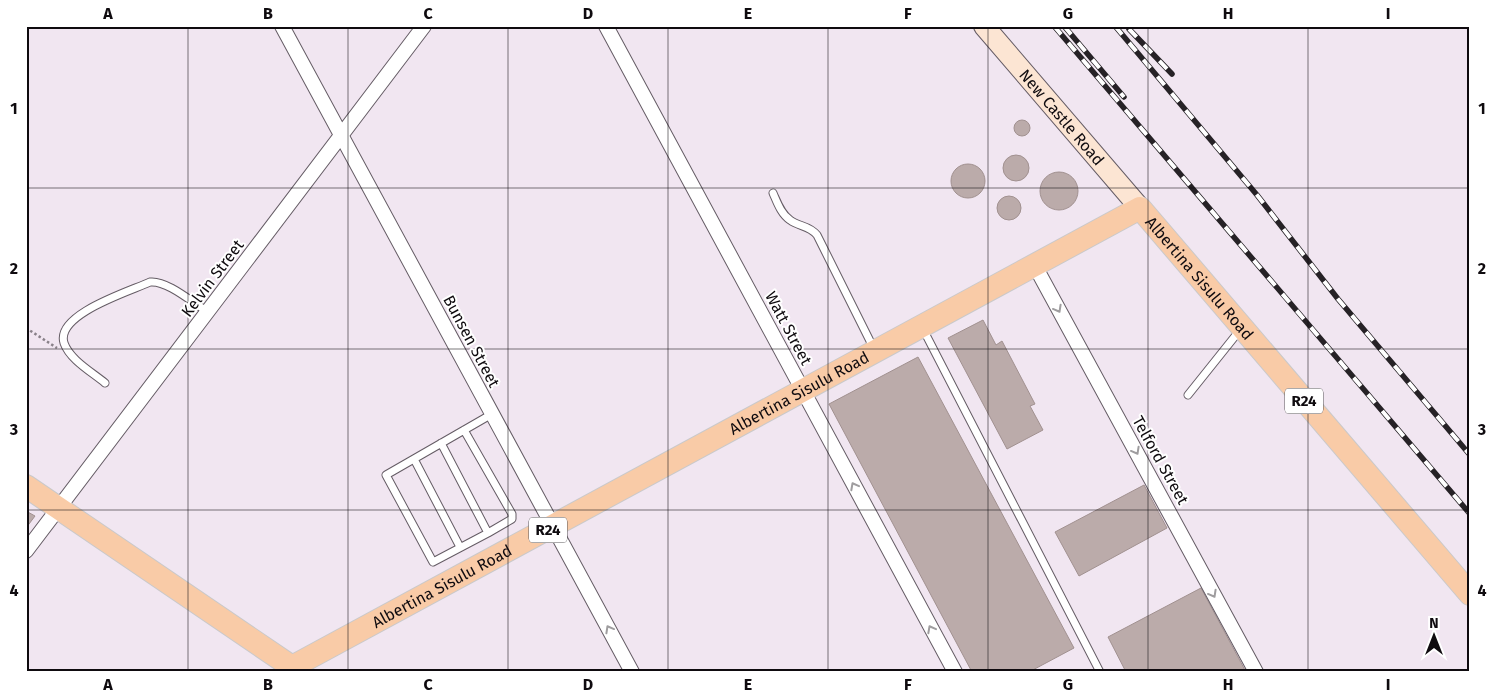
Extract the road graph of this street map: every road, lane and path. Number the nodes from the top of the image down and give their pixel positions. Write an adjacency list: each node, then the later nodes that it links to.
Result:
1 (282, 26): 5 (street, Bunsen Street)
2 (424, 26): 5 (street, Kelvin Street)
3 (606, 26): 16 (street, Watt Street)
4 (984, 26): 7 (street, New Castle Road)
5 (342, 136): 9 (street, Kelvin Street); 18 (street, Bunsen Street)
6 (773, 193): 14 (lane)
7 (1140, 208): 8 (main road, Albertina Sisulu Road / R24); 12 (main road, Albertina Sisulu Road / R24)
8 (1035, 266): 10 (main road, Albertina Sisulu Road / R24); 33 (street, Telford Street, one-way to 33)
9 (208, 312): 13 (lane); 23 (street, Kelvin Street)
10 (922, 327): 14 (main road, Albertina Sisulu Road / R24); 32 (lane)
11 (26, 328): 13 (path)
12 (1242, 328): 17 (lane); 28 (main road, Albertina Sisulu Road / R24)
13 (67, 349): 15 (lane)
14 (875, 352): 16 (main road, Albertina Sisulu Road / R24)
15 (105, 383)
16 (803, 391): 24 (main road, Albertina Sisulu Road / R24); 31 (street, Watt Street, one-way to 16)
17 (1188, 395)
18 (492, 414): 19 (lane); 24 (street, Bunsen Street)
19 (464, 430): 20 (lane); 25 (lane)
20 (441, 443): 21 (lane); 25 (lane)
21 (414, 459): 26 (lane); 26 (lane)
22 (26, 486): 23 (main road, Albertina Sisulu Road / R24)
23 (59, 507): 27 (street, Kelvin Street); 29 (main road, Albertina Sisulu Road / R24)
24 (553, 527): 29 (main road, Albertina Sisulu Road / R24); 30 (street, Bunsen Street, one-way to 24)
25 (488, 533): 26 (lane)
26 (460, 547)
27 (26, 551)
28 (1470, 594)
29 (293, 669)
30 (632, 672)
31 (955, 672)
32 (1100, 672)
33 (1256, 672)

